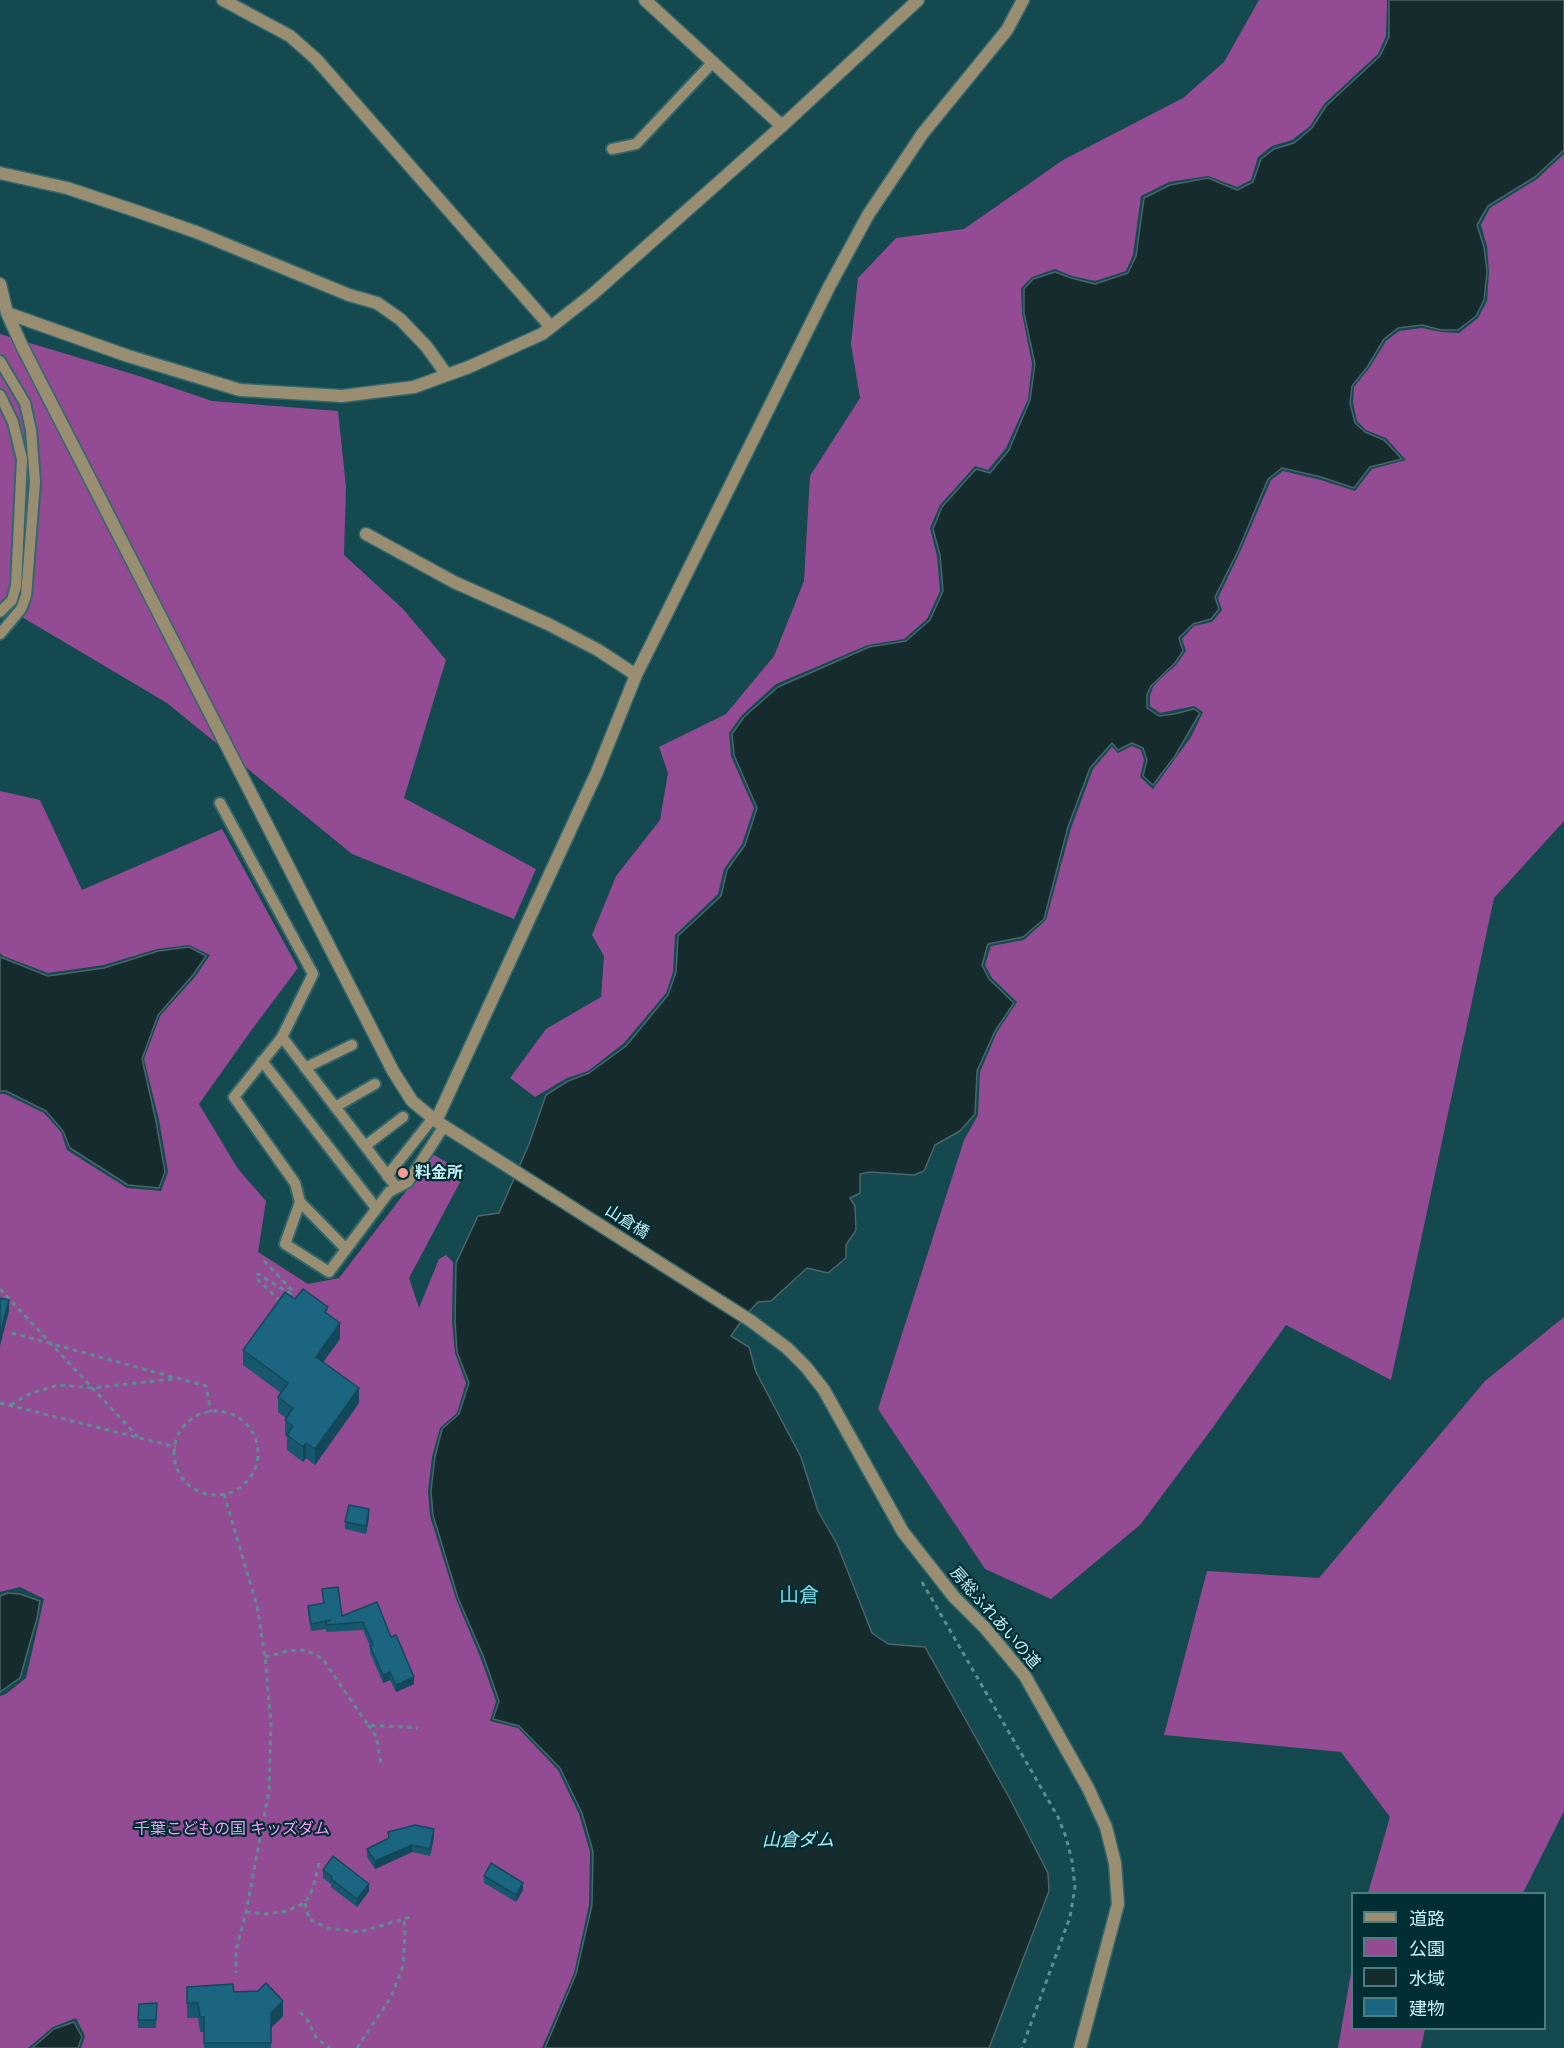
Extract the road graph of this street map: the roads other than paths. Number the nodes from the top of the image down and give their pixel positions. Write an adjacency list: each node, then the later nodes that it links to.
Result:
1 (223, 0): 11 (street)
2 (645, 0): 5 (street)
3 (918, 0): 6 (street)
4 (1023, 0): 18 (street)
5 (713, 62): 6 (street); 7 (lane)
6 (782, 126): 11 (street)
7 (612, 149)
8 (0, 172): 13 (street)
9 (0, 284): 10 (street, 山倉橋)
10 (3, 312): 13 (street); 27 (street, 山倉橋)
11 (551, 327): 13 (street)
12 (0, 361): 17 (lane)
13 (447, 375)
14 (0, 395): 16 (lane)
15 (366, 534): 18 (street)
16 (0, 612)
17 (0, 634)
18 (636, 675): 27 (street)
19 (220, 803): 20 (lane)
20 (282, 1037): 22 (lane); 23 (lane)
21 (352, 1044): 23 (lane)
22 (262, 1061): 31 (lane); 32 (lane)
23 (305, 1068): 25 (lane)
24 (375, 1084): 25 (lane)
25 (335, 1107): 28 (lane)
26 (404, 1118): 28 (lane)
27 (438, 1122): 29 (lane); 30 (lane); 34 (street, 山倉橋)
28 (364, 1146): 29 (lane)
29 (387, 1176): 30 (lane)
30 (393, 1190): 32 (lane)
31 (300, 1202): 33 (lane); 33 (lane)
32 (376, 1208): 33 (lane)
33 (345, 1248)
34 (751, 1321): 35 (street, 房総ふれあいの道)
35 (1080, 2048)

